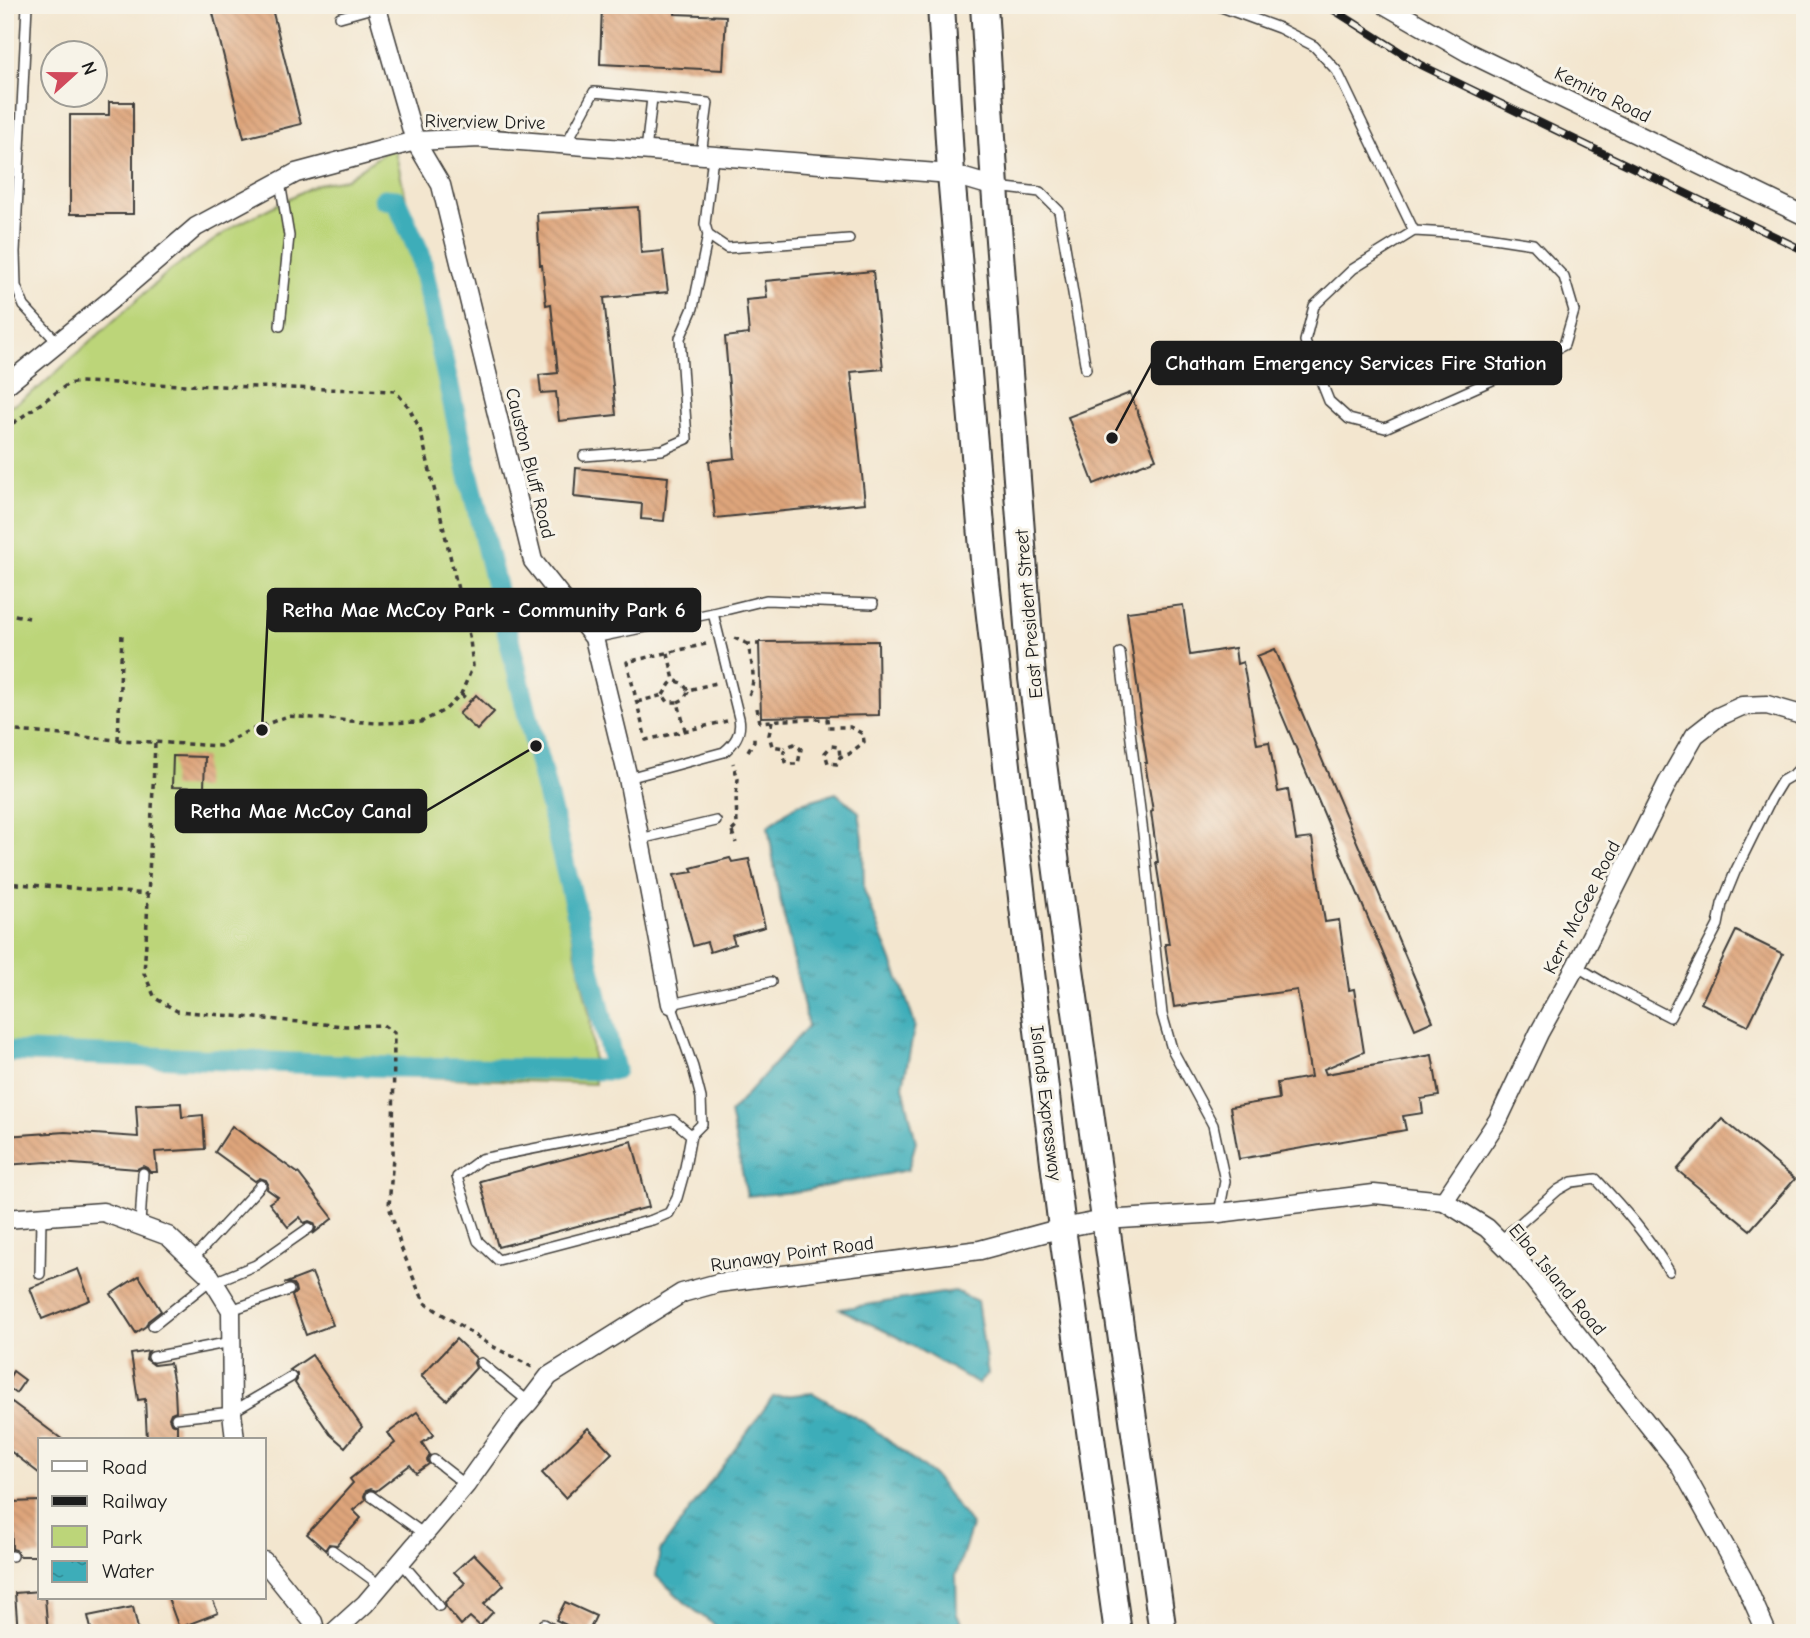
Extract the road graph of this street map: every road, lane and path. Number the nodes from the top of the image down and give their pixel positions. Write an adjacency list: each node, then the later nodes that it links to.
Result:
1 (27, 5): 21 (lane)
2 (941, 5): 13 (main road, East President Street)
3 (984, 5): 15 (main road, East President Street)
4 (1216, 5): 17 (lane)
5 (1385, 5): 16 (street, Kemira Road)
6 (376, 6): 7 (lane); 9 (street, Causton Bluff Road)
7 (340, 17)
8 (652, 98): 10 (lane); 11 (lane); 12 (lane)
9 (415, 141): 10 (street, Riverview Drive); 14 (street, Riverview Drive); 32 (street, Causton Bluff Road)
10 (566, 145): 11 (street, Riverview Drive)
11 (646, 151): 12 (street, Riverview Drive)
12 (707, 156): 13 (street, Riverview Drive); 18 (lane)
13 (951, 174): 15 (street, Riverview Drive); 26 (main road, East President Street)
14 (280, 182): 20 (lane); 21 (street, Riverview Drive)
15 (995, 187): 22 (lane); 76 (main road, East President Street)
16 (1805, 216)
17 (1414, 231): 17 (lane)
18 (708, 235): 19 (lane); 25 (lane)
19 (849, 239)
20 (280, 326)
21 (59, 344): 23 (street, Riverview Drive)
22 (1086, 369)
23 (5, 387)
24 (5, 429): 40 (path)
25 (584, 456)
26 (985, 572): 79 (main road, Islands Expressway)
27 (873, 604): 29 (lane)
28 (5, 613): 30 (path)
29 (713, 613): 32 (lane); 33 (lane)
30 (29, 618)
31 (122, 633): 53 (path)
32 (594, 638): 60 (street, Causton Bluff Road)
33 (720, 641): 35 (path); 48 (lane)
34 (760, 644): 42 (path)
35 (668, 653): 37 (path); 44 (path)
36 (1120, 653): 73 (lane)
37 (674, 680): 39 (path); 41 (path)
38 (716, 683): 39 (path)
39 (688, 690): 45 (path)
40 (461, 694): 43 (path); 54 (path)
41 (663, 695): 44 (path); 45 (path)
42 (747, 700)
43 (470, 702)
44 (637, 702): 51 (path)
45 (678, 702): 51 (path)
46 (748, 708): 49 (path)
47 (1805, 716): 66 (street, Kerr McGee Road)
48 (739, 718): 51 (path); 60 (lane)
49 (772, 721): 55 (path); 57 (path)
50 (5, 730): 53 (path)
51 (685, 731)
52 (754, 732): 56 (path)
53 (118, 740): 54 (path)
54 (155, 743): 65 (path)
55 (785, 748): 55 (path)
56 (745, 755)
57 (841, 757): 57 (path)
58 (733, 760): 62 (path)
59 (1805, 763): 66 (lane)
60 (628, 778): 63 (street, Causton Bluff Road)
61 (716, 821): 63 (lane)
62 (732, 831)
63 (640, 838): 68 (street, Causton Bluff Road)
64 (5, 883): 65 (path)
65 (148, 894): 91 (path)
66 (1576, 966): 72 (street, Kerr McGee Road)
67 (771, 982): 68 (lane)
68 (671, 1004): 69 (lane)
69 (691, 1135): 69 (lane)
70 (143, 1173): 77 (lane)
71 (261, 1185): 81 (lane)
72 (1444, 1201): 73 (street, Elba Island Road); 80 (street, Elba Island Road)
73 (1219, 1213): 76 (street, Elba Island Road)
74 (41, 1217): 75 (street); 77 (street); 83 (lane)
75 (5, 1219)
76 (1104, 1220): 79 (street, Elba Island Road); 111 (main road)
77 (140, 1225): 81 (street)
78 (309, 1228): 84 (lane)
79 (1062, 1228): 91 (street, Runaway Point Road); 110 (main road, Islands Expressway)
80 (1500, 1241): 82 (lane); 112 (street, Elba Island Road)
81 (192, 1259): 84 (street)
82 (1669, 1271)
83 (40, 1274)
84 (213, 1281): 86 (street); 87 (lane)
85 (289, 1290): 86 (lane)
86 (231, 1310): 88 (street)
87 (153, 1326)
88 (231, 1342): 89 (lane); 94 (street)
89 (153, 1357)
90 (481, 1363): 93 (lane)
91 (549, 1376): 93 (street, Runaway Point Road)
92 (290, 1377): 94 (lane)
93 (529, 1402): 98 (street, Runaway Point Road)
94 (232, 1412): 95 (lane); 96 (street)
95 (176, 1418)
96 (235, 1438)
97 (434, 1460): 98 (lane)
98 (466, 1485): 100 (street, Runaway Point Road)
99 (371, 1496): 100 (lane)
100 (424, 1534): 102 (street, Runaway Point Road)
101 (332, 1549): 104 (lane)
102 (401, 1562): 104 (street, Runaway Point Road); 105 (lane)
103 (266, 1563): 107 (street)
104 (381, 1586): 106 (street, Runaway Point Road)
105 (439, 1606)
106 (338, 1631)
107 (316, 1633)
108 (540, 1633): 109 (lane)
109 (559, 1633)
110 (1118, 1633)
111 (1163, 1633)
112 (1767, 1633)

